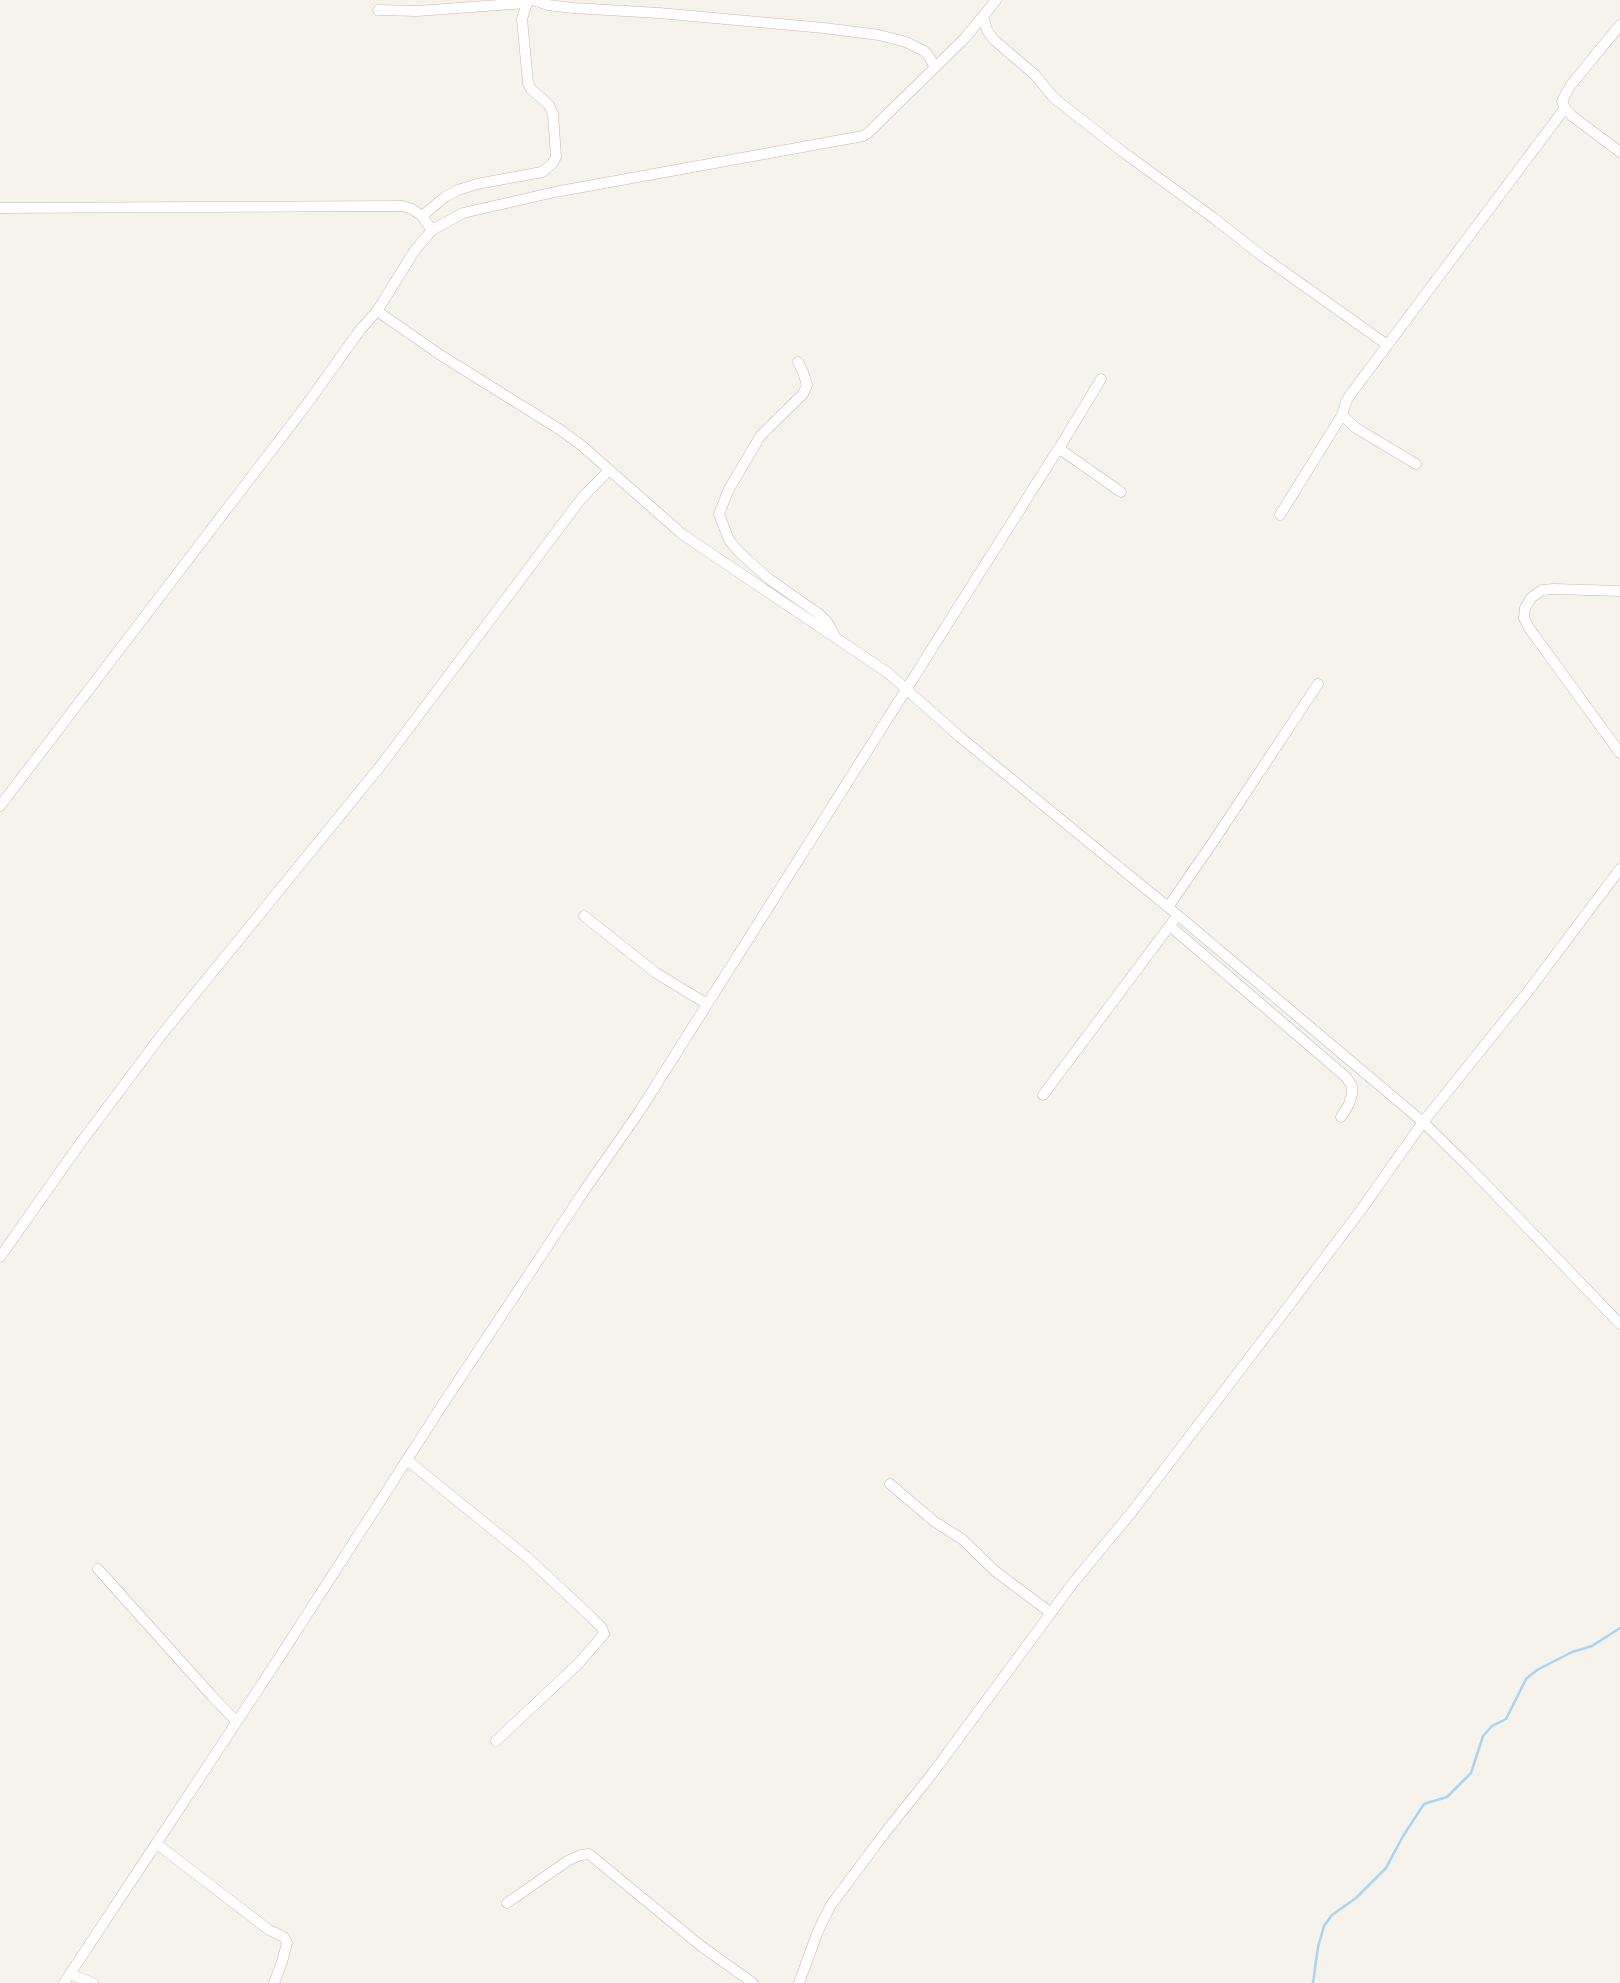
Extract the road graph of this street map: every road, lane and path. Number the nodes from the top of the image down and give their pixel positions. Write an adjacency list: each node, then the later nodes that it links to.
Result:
1 (996, 0): 4 (street)
2 (529, 1): 3 (street); 6 (street); 10 (street)
3 (378, 10)
4 (983, 16): 6 (street); 13 (street)
5 (1620, 25): 7 (street)
6 (935, 67): 11 (street)
7 (1564, 108): 8 (street); 13 (street)
8 (1620, 152)
9 (0, 208): 10 (street)
10 (422, 216): 11 (street)
11 (432, 230): 12 (street)
12 (377, 311): 19 (street); 27 (street)
13 (1386, 344): 16 (street)
14 (798, 362): 23 (street)
15 (1102, 379): 17 (street)
16 (1342, 415): 18 (street); 21 (street)
17 (1058, 450): 20 (street); 25 (street)
18 (1416, 464)
19 (610, 470): 23 (street); 37 (street)
20 (1121, 492)
21 (1280, 515)
22 (1620, 592): 26 (street)
23 (838, 641): 25 (street)
24 (1318, 684): 29 (street)
25 (906, 689): 29 (street); 33 (street)
26 (1620, 753)
27 (0, 806)
28 (1620, 869): 36 (street)
29 (1168, 907): 31 (street)
30 (584, 916): 33 (street)
31 (1178, 916): 32 (street); 36 (street)
32 (1170, 926): 34 (street); 35 (street)
33 (707, 1004): 39 (street)
34 (1043, 1095)
35 (1341, 1117)
36 (1423, 1122): 38 (street); 42 (street)
37 (0, 1257)
38 (1620, 1324)
39 (407, 1460): 43 (street); 44 (street)
40 (890, 1484): 42 (street)
41 (98, 1569): 43 (street)
42 (1051, 1613): 52 (street)
43 (236, 1721): 45 (street)
44 (496, 1741)
45 (157, 1844): 47 (street); 50 (street)
46 (507, 1903): 51 (street)
47 (70, 1974): 48 (street); 49 (street)
48 (64, 1983)
49 (92, 1983)
50 (274, 1983)
51 (753, 1983)
52 (799, 1983)

